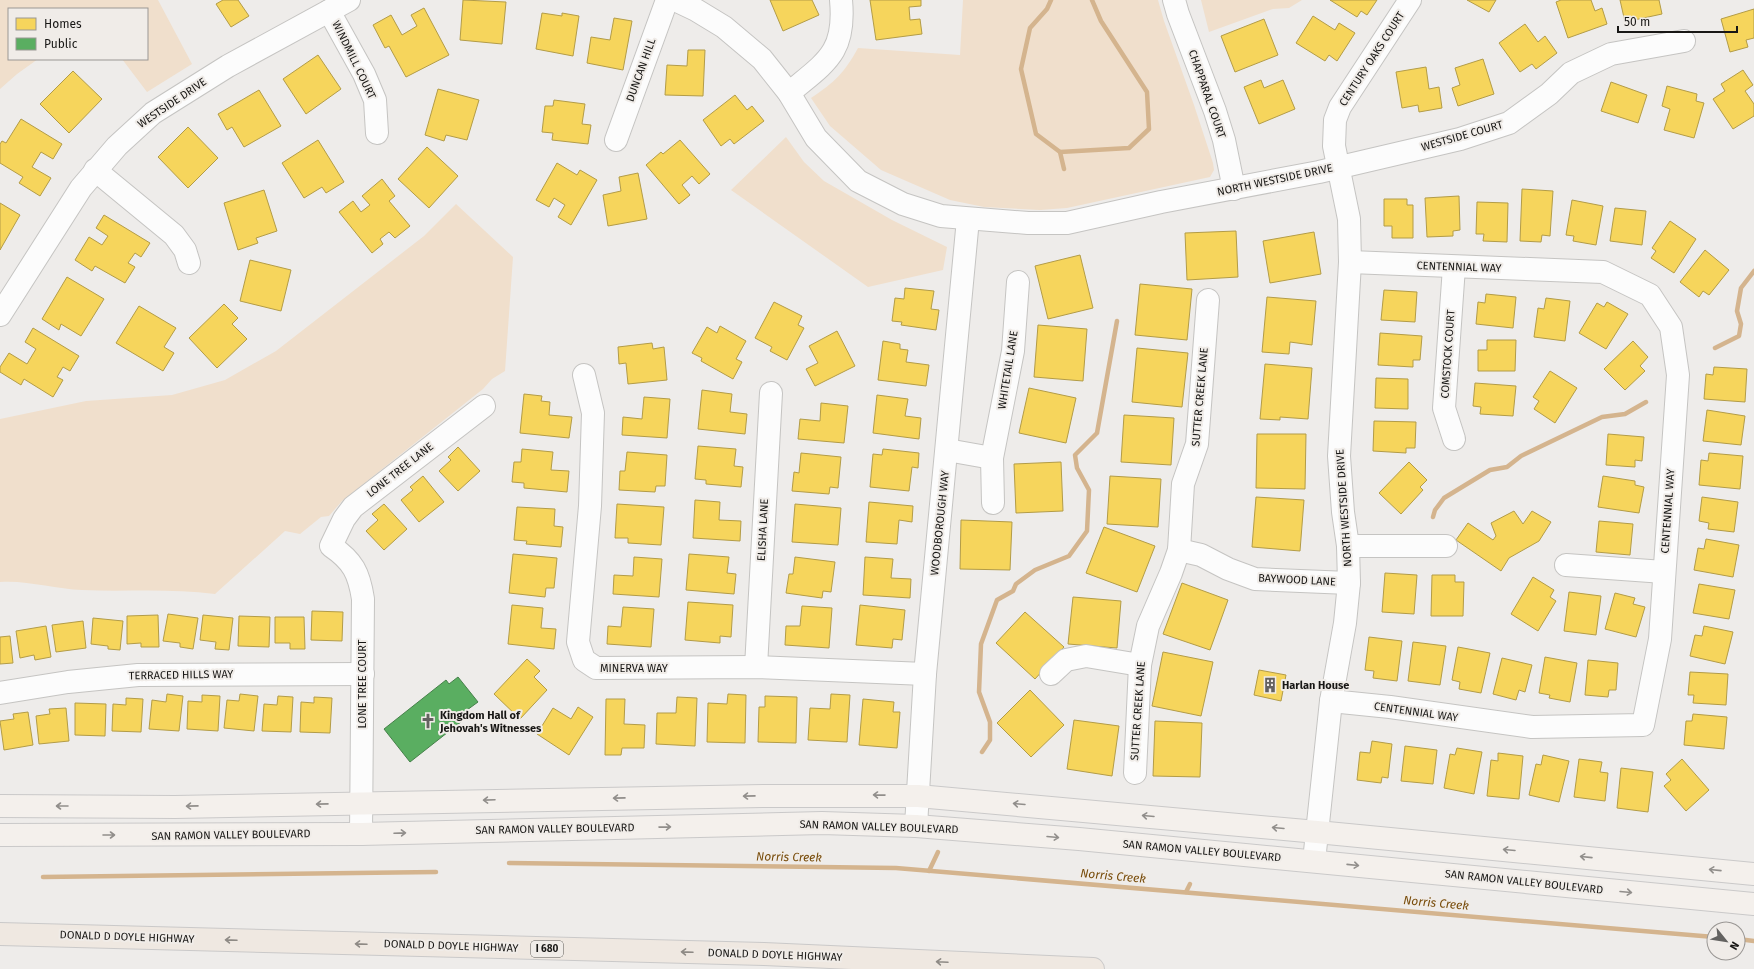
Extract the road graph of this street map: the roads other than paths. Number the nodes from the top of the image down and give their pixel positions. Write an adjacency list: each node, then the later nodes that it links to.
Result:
1 (349, 0): 7 (street, WESTSIDE DRIVE)
2 (667, 0): 11 (street, DUNCAN HILL)
3 (675, 0): 9 (street, NORTH WESTSIDE DRIVE)
4 (841, 0): 9 (street)
5 (1174, 0): 14 (street, CHAPPARAL COURT)
6 (1410, 0): 12 (street, CENTURY OAKS COURT)
7 (329, 11): 10 (street, WINDMILL COURT); 13 (street, WESTSIDE DRIVE)
8 (1684, 41): 12 (street, WESTSIDE COURT)
9 (789, 93): 15 (street, NORTH WESTSIDE DRIVE)
10 (377, 134)
11 (616, 140)
12 (1338, 167): 14 (street, NORTH WESTSIDE DRIVE); 16 (street, NORTH WESTSIDE DRIVE)
13 (95, 170): 17 (street); 21 (street, WESTSIDE DRIVE)
14 (1234, 189): 15 (street, NORTH WESTSIDE DRIVE)
15 (968, 219): 26 (street, WOODBOROUGH WAY)
16 (1350, 262): 18 (street, CENTENNIAL WAY); 30 (street, NORTH WESTSIDE DRIVE)
17 (190, 263)
18 (1454, 267): 25 (street, COMSTOCK COURT); 34 (street, CENTENNIAL WAY)
19 (1018, 282): 27 (street, WHITETAIL LANE)
20 (1208, 300): 32 (street, SUTTER CREEK LANE)
21 (0, 315)
22 (584, 375): 37 (street, MINERVA WAY)
23 (771, 393): 37 (street, ELISHA LANE)
24 (484, 406): 29 (street, LONE TREE LANE)
25 (1454, 439)
26 (947, 450): 27 (street); 39 (street, WOODBOROUGH WAY)
27 (992, 458): 28 (street, WHITETAIL LANE)
28 (993, 503)
29 (330, 546): 38 (street, LONE TREE COURT)
30 (1348, 546): 31 (street); 35 (street, NORTH WESTSIDE DRIVE)
31 (1446, 546)
32 (1179, 550): 35 (street, BAYWOOD LANE); 36 (street, SUTTER CREEK LANE)
33 (1566, 565): 34 (street)
34 (1664, 572): 42 (street, CENTENNIAL WAY)
35 (1349, 583): 42 (street, NORTH WESTSIDE DRIVE)
36 (1140, 665): 40 (street); 43 (street, SUTTER CREEK LANE)
37 (756, 667): 39 (street, MINERVA WAY)
38 (363, 674): 41 (street, TERRACED HILLS WAY); 45 (street, LONE TREE COURT)
39 (925, 674): 44 (street, WOODBOROUGH WAY)
40 (1051, 674)
41 (0, 693)
42 (1331, 701): 48 (street, NORTH WESTSIDE DRIVE)
43 (1135, 773)
44 (918, 796): 45 (main road, one-way to 45); 47 (street, WOODBOROUGH WAY); 48 (main road, one-way to 44)
45 (361, 804): 46 (main road, one-way to 46); 49 (street, LONE TREE COURT)
46 (0, 806)
47 (916, 826): 49 (main road, SAN RAMON VALLEY BOULEVARD, one-way to 47); 51 (main road, SAN RAMON VALLEY BOULEVARD, one-way to 51)
48 (1317, 832): 51 (street, NORTH WESTSIDE DRIVE); 52 (main road, one-way to 48)
49 (361, 834): 50 (main road, SAN RAMON VALLEY BOULEVARD, one-way to 49)
50 (0, 835)
51 (1314, 861): 53 (main road, SAN RAMON VALLEY BOULEVARD, one-way to 53)
52 (1754, 874)
53 (1754, 904)
54 (0, 934): 55 (highway, DONALD D DOYLE HIGHWAY / I 680, one-way to 54)
55 (1093, 969)

